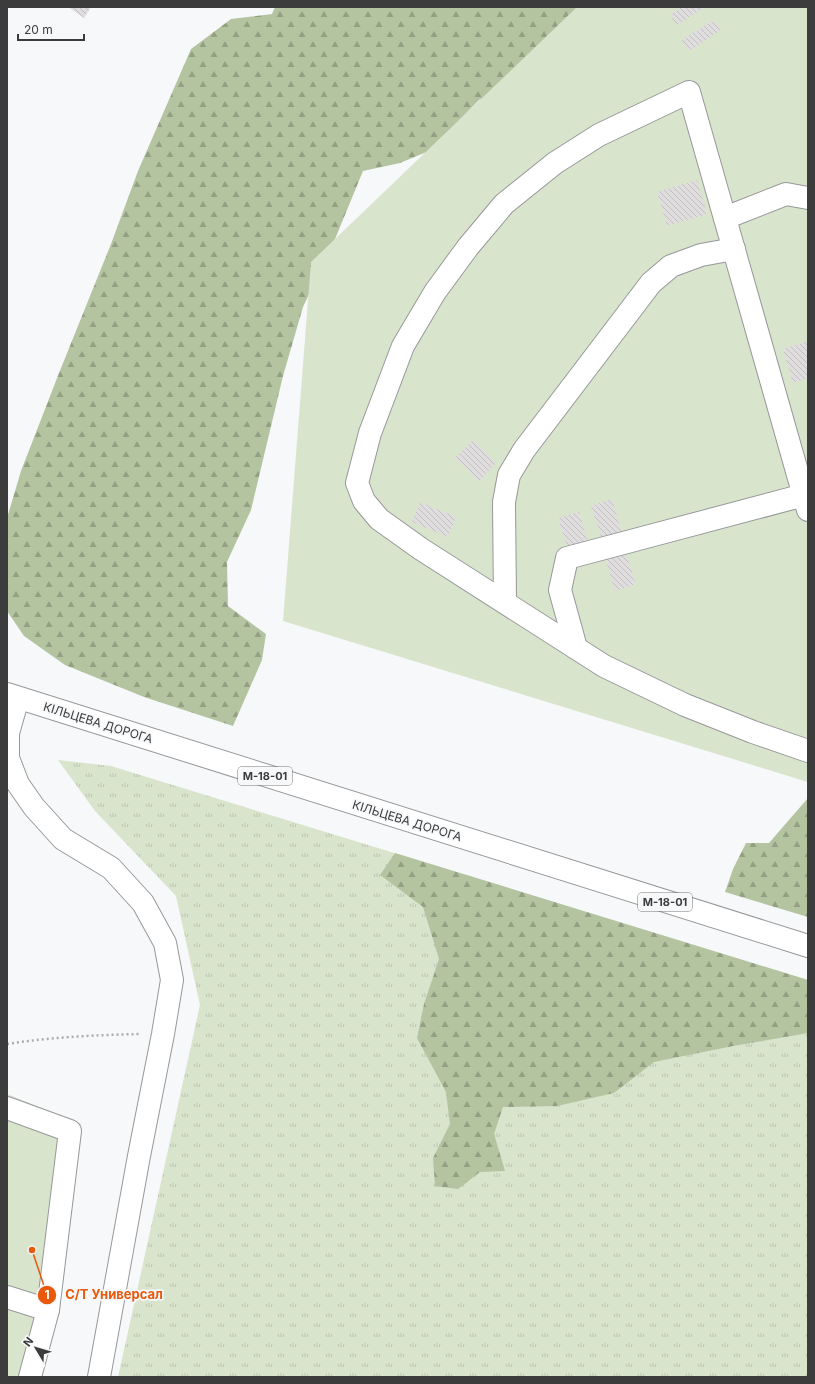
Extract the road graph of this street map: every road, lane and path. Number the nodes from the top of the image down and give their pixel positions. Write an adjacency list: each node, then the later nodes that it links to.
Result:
1 (808, 198): 2 (main road)
2 (725, 218): 3 (main road); 5 (main road)
3 (734, 249): 4 (main road); 5 (main road)
4 (807, 500): 6 (main road)
5 (505, 602): 6 (main road)
6 (576, 648): 8 (main road)
7 (12, 696): 9 (main road); 10 (main road, КІЛЬЦЕВА ДОРОГА / М-18-01)
8 (808, 751)
9 (8, 758): 11 (main road)
10 (808, 946)
11 (163, 1034): 12 (path); 17 (main road)
12 (7, 1044)
13 (7, 1108): 15 (main road)
14 (7, 1297): 15 (main road)
15 (48, 1310): 16 (main road)
16 (30, 1377)
17 (99, 1377)

